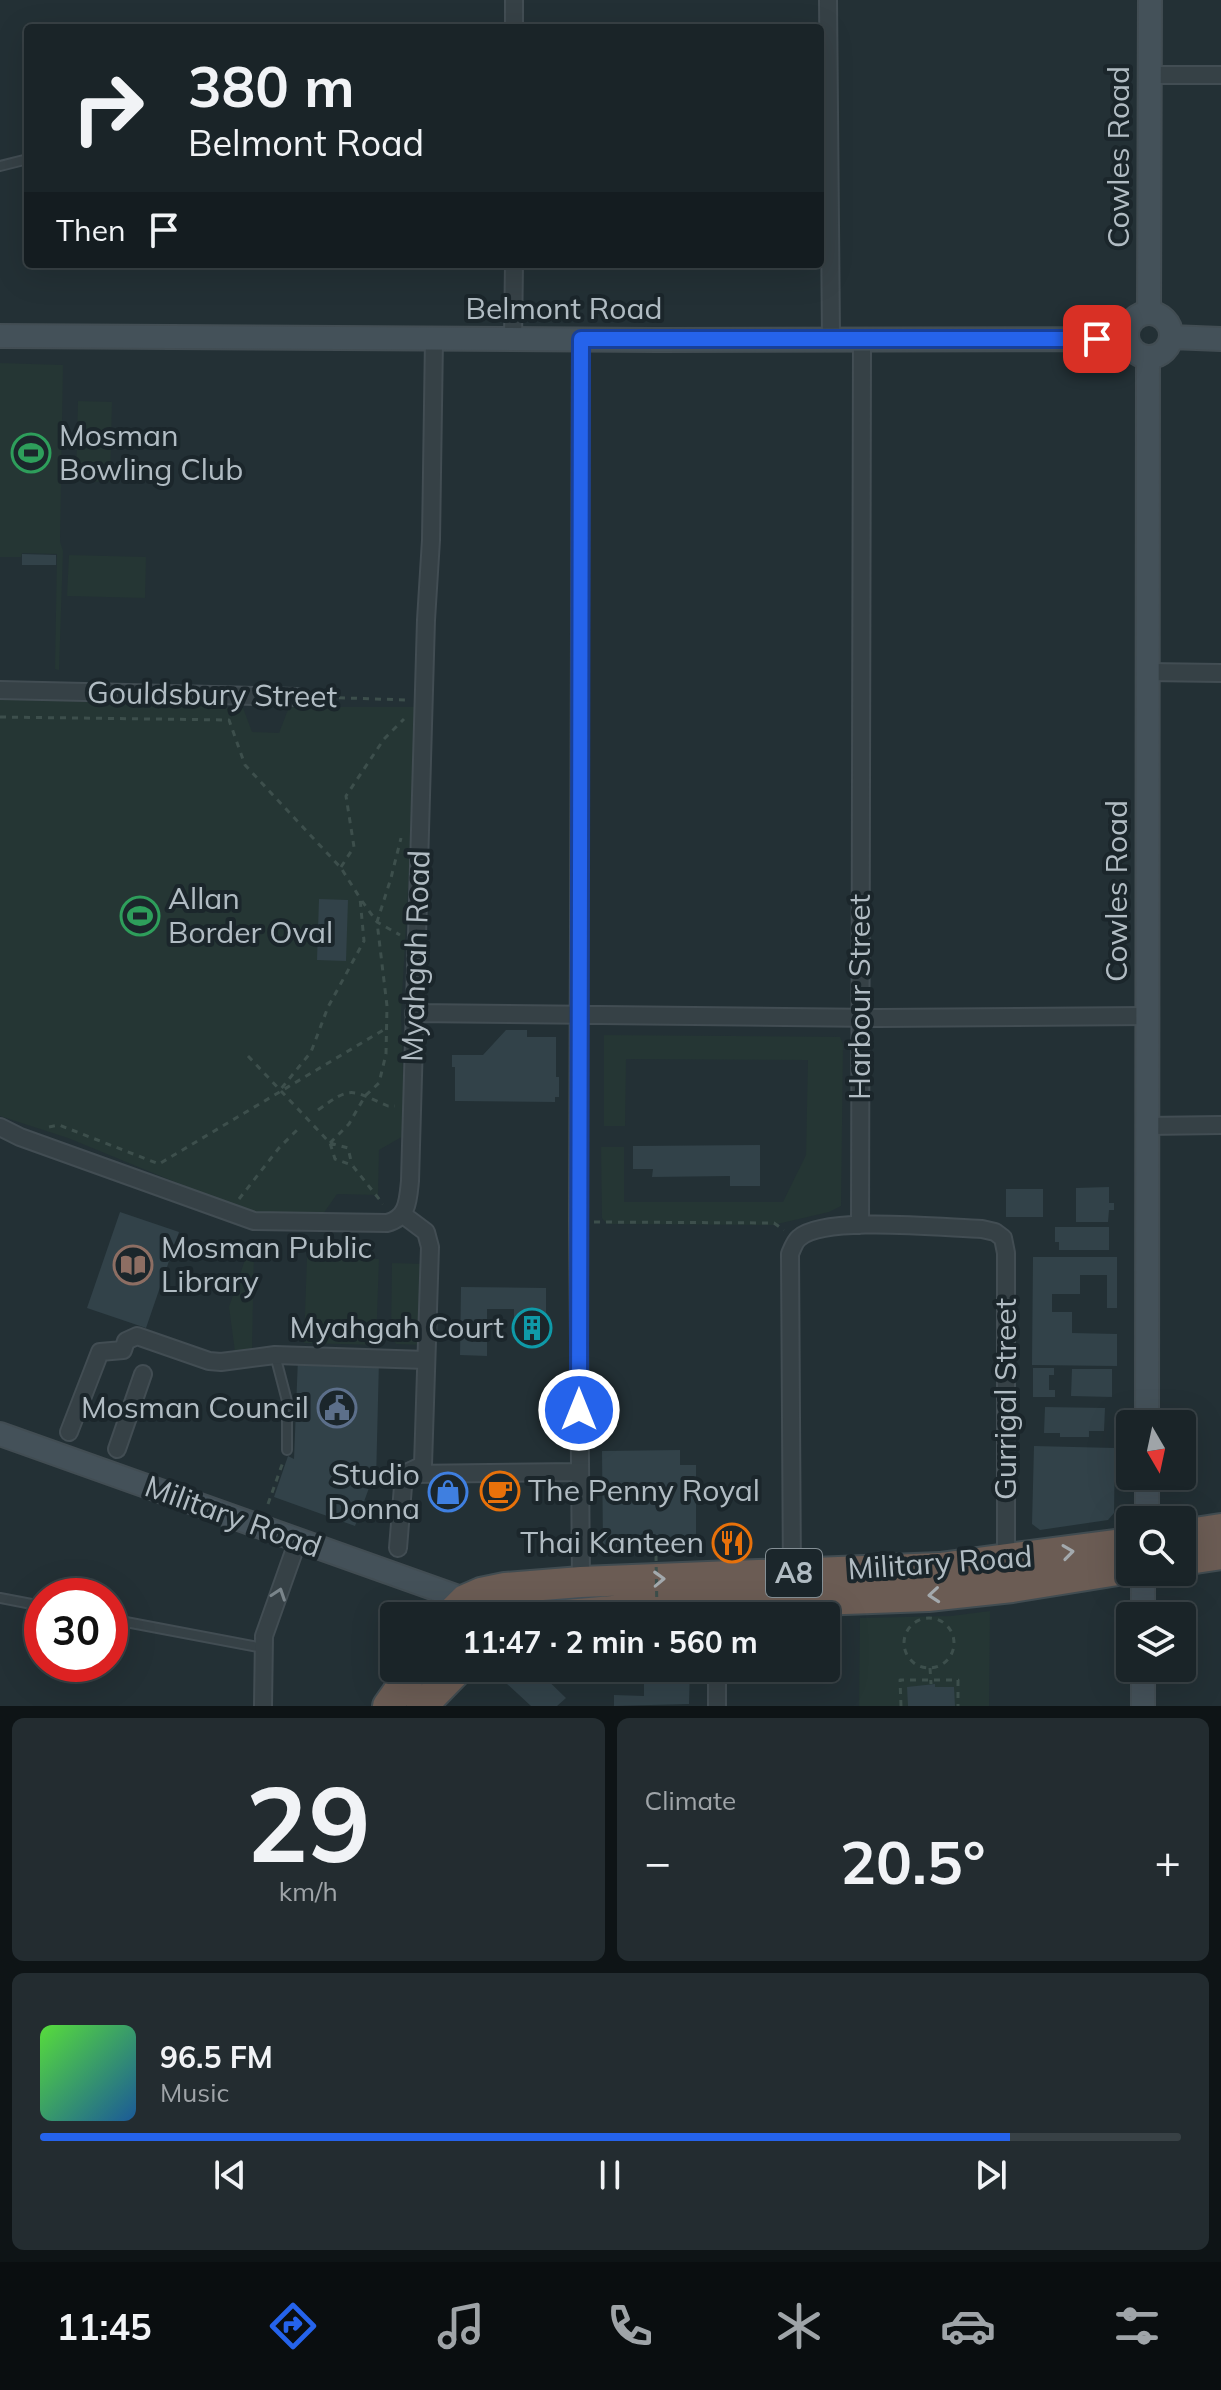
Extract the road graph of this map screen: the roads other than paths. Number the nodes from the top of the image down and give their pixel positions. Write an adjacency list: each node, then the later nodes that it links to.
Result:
1 (514, 0): 4 (street)
2 (828, 0): 16 (street)
3 (1150, 0): 5 (street, Cowles Road)
4 (514, 24)
5 (1149, 75): 6 (street); 10 (street, Cowles Road)
6 (1221, 75)
7 (24, 160): 8 (lane)
8 (0, 166)
9 (514, 268): 14 (street)
10 (1149, 313): 12 (street); 17 (street)
11 (0, 336): 13 (street, Belmont Road)
12 (1171, 337): 18 (street); 20 (street)
13 (434, 339): 14 (street, Belmont Road); 25 (street, Myahgah Road)
14 (513, 339): 15 (street, Belmont Road)
15 (581, 339): 16 (street, Belmont Road); 26 (street)
16 (831, 339): 19 (street, Belmont Road)
17 (1127, 339): 19 (street, Belmont Road); 20 (street)
18 (1221, 339)
19 (862, 340): 28 (street, Harbour Street)
20 (1148, 358): 21 (street, Cowles Road)
21 (1147, 672): 22 (street); 27 (street, Cowles Road)
22 (1221, 673)
23 (0, 690): 24 (street, Gouldsbury Street)
24 (297, 697)
25 (414, 1013): 26 (street); 32 (street, Myahgah Road)
26 (580, 1015): 28 (street); 42 (street)
27 (1147, 1016): 28 (street); 30 (street, Cowles Road)
28 (860, 1018): 33 (street, Harbour Street)
29 (1221, 1125): 30 (street)
30 (1146, 1126): 37 (street, Cowles Road)
31 (0, 1127): 32 (street)
32 (402, 1214): 35 (street)
33 (860, 1225): 51 (street, Gurrigal Street); 54 (street)
34 (280, 1353): 35 (street); 38 (street); 41 (lane)
35 (426, 1360): 43 (street)
36 (143, 1374): 40 (street)
37 (1147, 1410)
38 (69, 1432)
39 (0, 1434): 46 (street, Military Road)
40 (117, 1449)
41 (287, 1450)
42 (579, 1472): 43 (street); 53 (street)
43 (404, 1474): 48 (street)
44 (1221, 1529): 45 (highway)
45 (1196, 1533)
46 (298, 1540): 56 (street, Military Road); 63 (street, one-way to 46)
47 (1116, 1545): 51 (highway, Military Road / A8, one-way to 47)
48 (398, 1548)
49 (1221, 1554): 50 (highway)
50 (1196, 1558)
51 (1006, 1561): 54 (highway, Military Road / A8)
52 (1116, 1570): 54 (highway, Military Road / A8, one-way to 54)
53 (581, 1582): 54 (highway, Military Road / A8, one-way to 54); 57 (highway, Military Road / A8)
54 (792, 1587): 60 (highway, Military Road / A8)
55 (0, 1598): 61 (lane)
56 (440, 1602)
57 (471, 1602)
58 (537, 1602): 59 (street, Military Road)
59 (587, 1602)
60 (761, 1602)
61 (24, 1603)
62 (128, 1622): 63 (lane)
63 (263, 1648): 70 (street)
64 (405, 1682): 71 (highway)
65 (438, 1682): 69 (street)
66 (445, 1682): 69 (highway)
67 (717, 1682): 72 (street)
68 (1143, 1682): 73 (street)
69 (426, 1702)
70 (263, 1706)
71 (388, 1706)
72 (717, 1706)
73 (1143, 1706)

